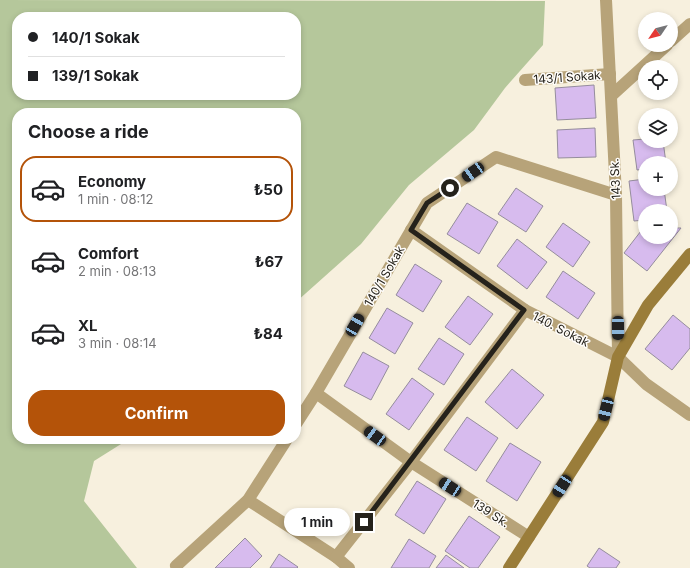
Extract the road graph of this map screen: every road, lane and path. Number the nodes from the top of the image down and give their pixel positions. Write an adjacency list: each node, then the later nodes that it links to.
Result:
1 (606, 0): 5 (street, 143 Sk.)
2 (690, 24): 3 (street)
3 (678, 35)
4 (659, 52): 7 (street)
5 (610, 74): 6 (street, 143/1 Sokak); 7 (street, 143 Sk.)
6 (525, 80)
7 (611, 96): 8 (street, 143 Sk.)
8 (616, 194): 9 (street, 140/1 Sokak); 12 (street, 143 Sk.)
9 (411, 230): 11 (street, 140. Sokak); 13 (street, 140/1 Sokak)
10 (690, 254): 12 (street)
11 (524, 310): 12 (street, 140. Sokak); 17 (street)
12 (618, 358): 14 (street, 140. Sokak); 19 (street)
13 (316, 393): 15 (street, 140/1 Sokak); 17 (street, 139 Sk.)
14 (690, 415)
15 (301, 416)
16 (284, 444): 18 (street)
17 (411, 462): 19 (street, 139 Sk.); 20 (street)
18 (248, 500): 20 (street); 21 (street)
19 (529, 537): 23 (street)
20 (336, 558): 22 (street)
21 (177, 567)
22 (349, 568)
23 (509, 568)

